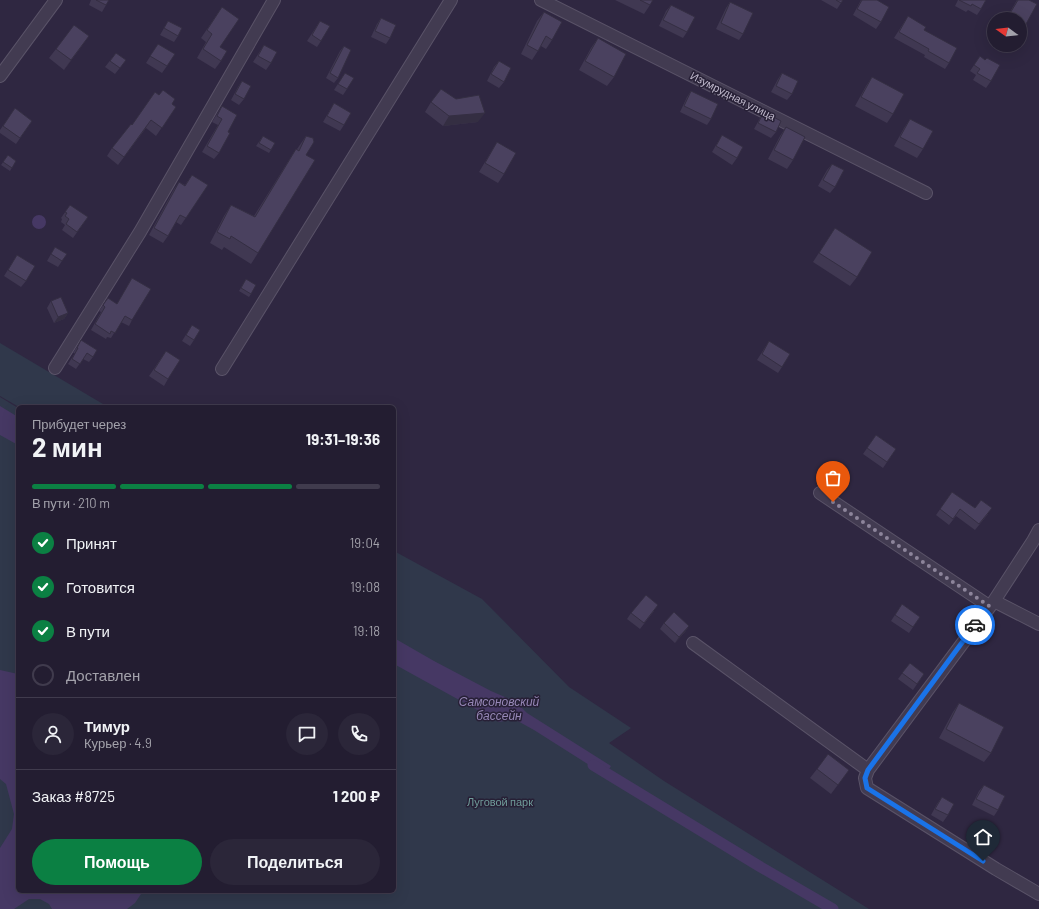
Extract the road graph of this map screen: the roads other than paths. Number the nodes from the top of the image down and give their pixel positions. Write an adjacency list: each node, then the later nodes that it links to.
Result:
1 (56, 0): 5 (street)
2 (274, 0): 7 (street)
3 (451, 0): 8 (street)
4 (541, 0): 6 (street, Изумрудная улица)
5 (0, 76)
6 (926, 193)
7 (55, 368)
8 (222, 369)
9 (820, 493): 11 (street)
10 (1039, 530): 11 (street)
11 (991, 603): 12 (street); 14 (street)
12 (1039, 624)
13 (693, 643): 14 (street)
14 (868, 770): 15 (street)
15 (1039, 894)

